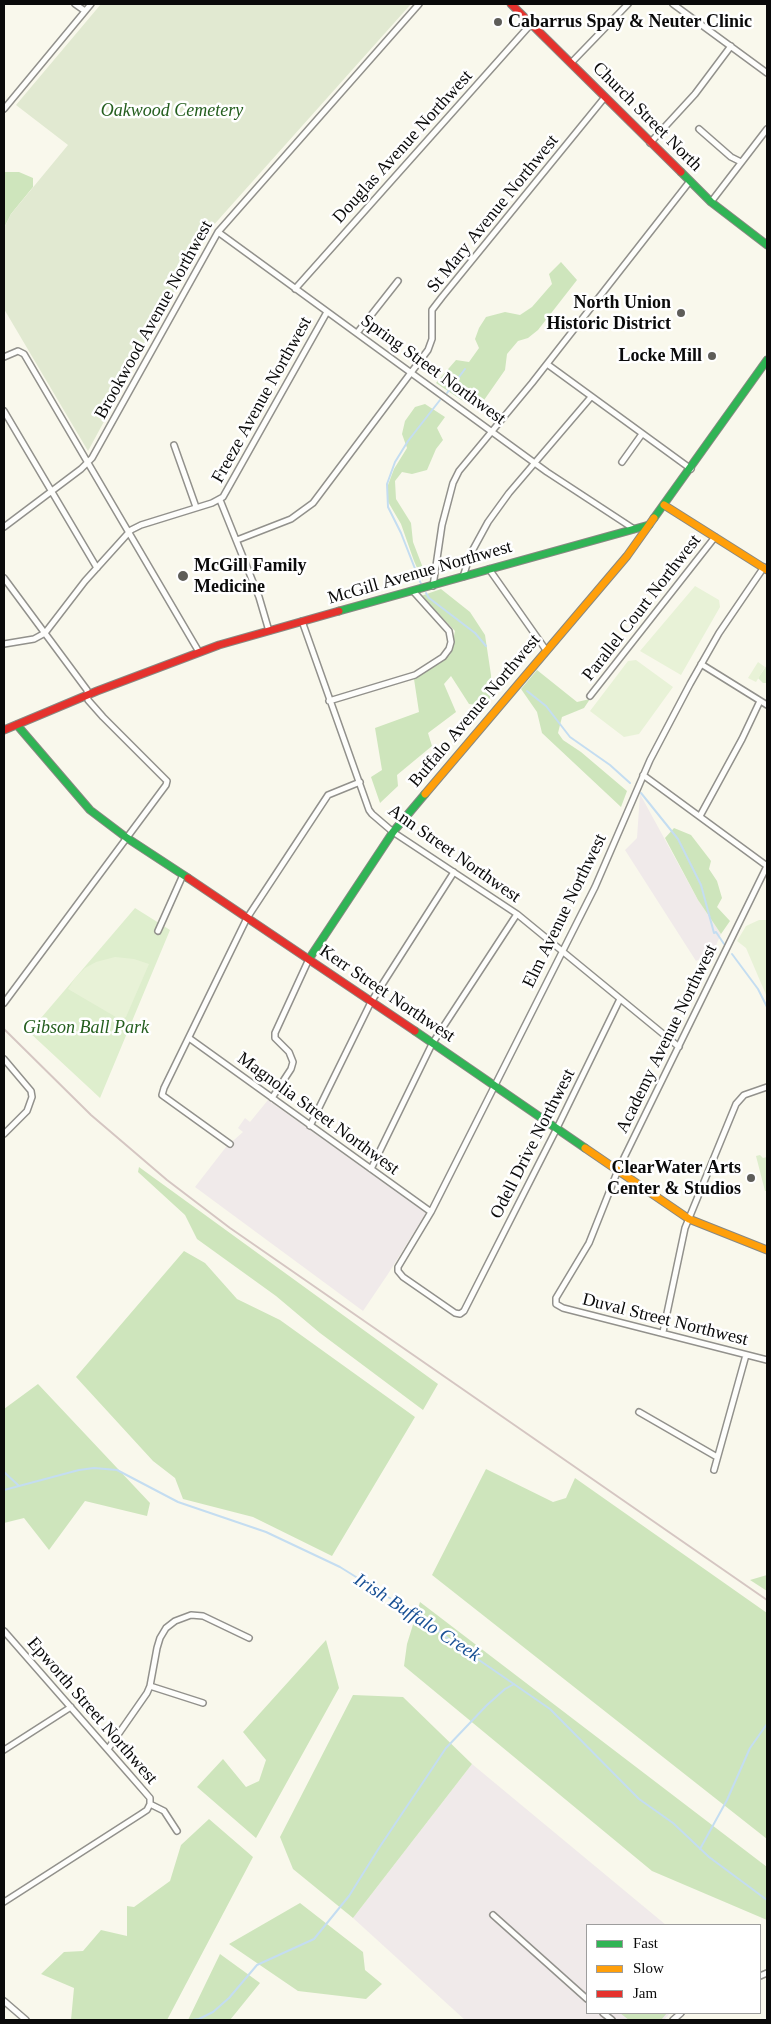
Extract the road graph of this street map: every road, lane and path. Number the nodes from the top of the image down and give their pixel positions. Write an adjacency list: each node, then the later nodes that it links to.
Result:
1 (75, 4): 7 (street)
2 (91, 4): 7 (street)
3 (418, 4): 21 (street, Brookwood Avenue Northwest)
4 (511, 4): 8 (street, Church Street North)
5 (628, 4): 10 (street)
6 (674, 4): 9 (street)
7 (85, 11): 13 (street)
8 (531, 24): 10 (street, Church Street North); 24 (street, Douglas Avenue Northwest)
9 (731, 46): 11 (street); 17 (street)
10 (571, 63): 12 (street, Church Street North)
11 (767, 74)
12 (605, 97): 17 (street, Church Street North); 30 (street, St Mary Avenue Northwest)
13 (6, 102): 14 (street)
14 (4, 108)
15 (698, 129): 18 (street)
16 (767, 129): 18 (street)
17 (650, 142): 19 (street, Church Street North)
18 (741, 162): 20 (street)
19 (690, 181): 20 (street, Church Street North); 29 (street)
20 (711, 202): 22 (street, Church Street North)
21 (218, 232): 24 (street, Spring Street Northwest); 38 (street, Brookwood Avenue Northwest)
22 (767, 245)
23 (398, 281): 26 (street)
24 (295, 288): 25 (street, Spring Street Northwest)
25 (327, 312): 26 (street, Spring Street Northwest); 41 (street, Freeze Avenue Northwest)
26 (357, 333): 30 (street, Spring Street Northwest)
27 (4, 357): 38 (street)
28 (767, 361): 39 (street, Buffalo Avenue Northwest)
29 (547, 364): 31 (street); 33 (street)
30 (411, 373): 33 (street, Spring Street Northwest); 49 (street, St Mary Avenue Northwest)
31 (591, 397): 34 (street); 36 (street)
32 (4, 411): 40 (street)
33 (491, 431): 36 (street, Spring Street Northwest); 55 (street)
34 (642, 434): 37 (street); 39 (street)
35 (174, 445): 43 (street)
36 (535, 462): 46 (street, Spring Street Northwest); 53 (street)
37 (622, 462)
38 (88, 463): 40 (street, Brookwood Avenue Northwest); 47 (street)
39 (691, 468): 42 (street, Buffalo Avenue Northwest)
40 (52, 491): 45 (street, Brookwood Avenue Northwest); 50 (street)
41 (220, 500): 43 (street, Freeze Avenue Northwest); 49 (street)
42 (664, 505): 44 (street, Buffalo Avenue Northwest); 48 (street)
43 (196, 507): 47 (street, Freeze Avenue Northwest)
44 (650, 525): 46 (street, McGill Avenue Northwest); 61 (street, Buffalo Avenue Northwest)
45 (4, 527)
46 (634, 529): 52 (street, McGill Avenue Northwest)
47 (128, 533): 50 (street, Freeze Avenue Northwest); 62 (street)
48 (715, 538): 51 (street); 65 (street, Parallel Court Northwest)
49 (236, 540): 58 (street)
50 (97, 568): 59 (street, Freeze Avenue Northwest)
51 (765, 568): 63 (street, Elm Avenue Northwest)
52 (489, 569): 53 (street, McGill Avenue Northwest); 61 (street)
53 (463, 577): 55 (street, McGill Avenue Northwest)
54 (4, 578): 59 (street)
55 (433, 586): 56 (street, McGill Avenue Northwest)
56 (413, 591): 57 (street, McGill Avenue Northwest); 66 (street)
57 (302, 622): 58 (street, McGill Avenue Northwest); 66 (street, Ann Street Northwest)
58 (269, 631): 62 (street, McGill Avenue Northwest)
59 (45, 633): 60 (street); 64 (street)
60 (4, 644)
61 (546, 650): 74 (street, Buffalo Avenue Northwest)
62 (199, 652): 64 (street, McGill Avenue Northwest)
63 (701, 664): 67 (street); 71 (street, Elm Avenue Northwest)
64 (88, 696): 69 (street, McGill Avenue Northwest); 75 (street)
65 (590, 696)
66 (329, 700): 72 (street, Ann Street Northwest)
67 (760, 701): 68 (street); 73 (street)
68 (767, 705)
69 (17, 725): 70 (street, McGill Avenue Northwest); 75 (street, Kerr Street Northwest)
70 (4, 730)
71 (643, 774): 73 (street); 82 (street, Elm Avenue Northwest)
72 (360, 782): 74 (street, Ann Street Northwest); 80 (street)
73 (700, 816): 76 (street)
74 (394, 832): 77 (street, Ann Street Northwest); 83 (street, Buffalo Avenue Northwest)
75 (127, 838): 78 (street, Kerr Street Northwest); 86 (street)
76 (767, 866): 89 (street, Academy Avenue Northwest)
77 (454, 872): 79 (street, Ann Street Northwest); 85 (street)
78 (183, 875): 80 (street, Kerr Street Northwest); 81 (street)
79 (516, 914): 82 (street, Ann Street Northwest); 88 (street)
80 (247, 918): 83 (street, Kerr Street Northwest); 87 (street)
81 (158, 931)
82 (562, 951): 84 (street, Ann Street Northwest); 91 (street, Elm Avenue Northwest)
83 (309, 959): 85 (street, Kerr Street Northwest); 93 (street, Buffalo Avenue Northwest)
84 (620, 999): 89 (street, Ann Street Northwest); 95 (street, Odell Drive Northwest)
85 (371, 1002): 88 (street, Kerr Street Northwest); 94 (street)
86 (4, 1003)
87 (189, 1038): 93 (street, Magnolia Street Northwest); 97 (street)
88 (432, 1044): 91 (street, Kerr Street Northwest); 98 (street)
89 (679, 1047): 99 (street, Academy Avenue Northwest)
90 (4, 1059): 96 (street)
91 (494, 1086): 95 (street, Kerr Street Northwest); 100 (street, Elm Avenue Northwest)
92 (767, 1086): 101 (street)
93 (272, 1098): 94 (street, Magnolia Street Northwest)
94 (310, 1126): 98 (street, Magnolia Street Northwest)
95 (557, 1128): 99 (street, Kerr Street Northwest); 103 (street, Odell Drive Northwest)
96 (4, 1134)
97 (230, 1144)
98 (371, 1169): 100 (street, Magnolia Street Northwest)
99 (618, 1170): 101 (street, Kerr Street Northwest); 104 (street, Academy Avenue Northwest)
100 (431, 1212): 103 (street, Elm Avenue Northwest)
101 (688, 1220): 102 (street, Kerr Street Northwest); 105 (street)
102 (767, 1250)
103 (398, 1271)
104 (556, 1304): 105 (street, Duval Street Northwest)
105 (663, 1332): 106 (street, Duval Street Northwest)
106 (746, 1355): 107 (street, Duval Street Northwest); 109 (street)
107 (767, 1360)
108 (639, 1412): 109 (street)
109 (717, 1457): 110 (street)
110 (714, 1470)
111 (4, 1631): 115 (street, Epworth Street Northwest)
112 (249, 1638): 113 (street)
113 (150, 1686): 114 (street); 116 (street)
114 (203, 1703)
115 (71, 1707): 116 (street, Epworth Street Northwest); 117 (street)
116 (108, 1749): 118 (street, Epworth Street Northwest)
117 (4, 1750)
118 (150, 1804): 119 (street, Epworth Street Northwest); 120 (street)
119 (177, 1831)
120 (4, 1902)
121 (493, 1915): 122 (street)
122 (586, 1998)
123 (4, 2001): 124 (street)
124 (26, 2020)

